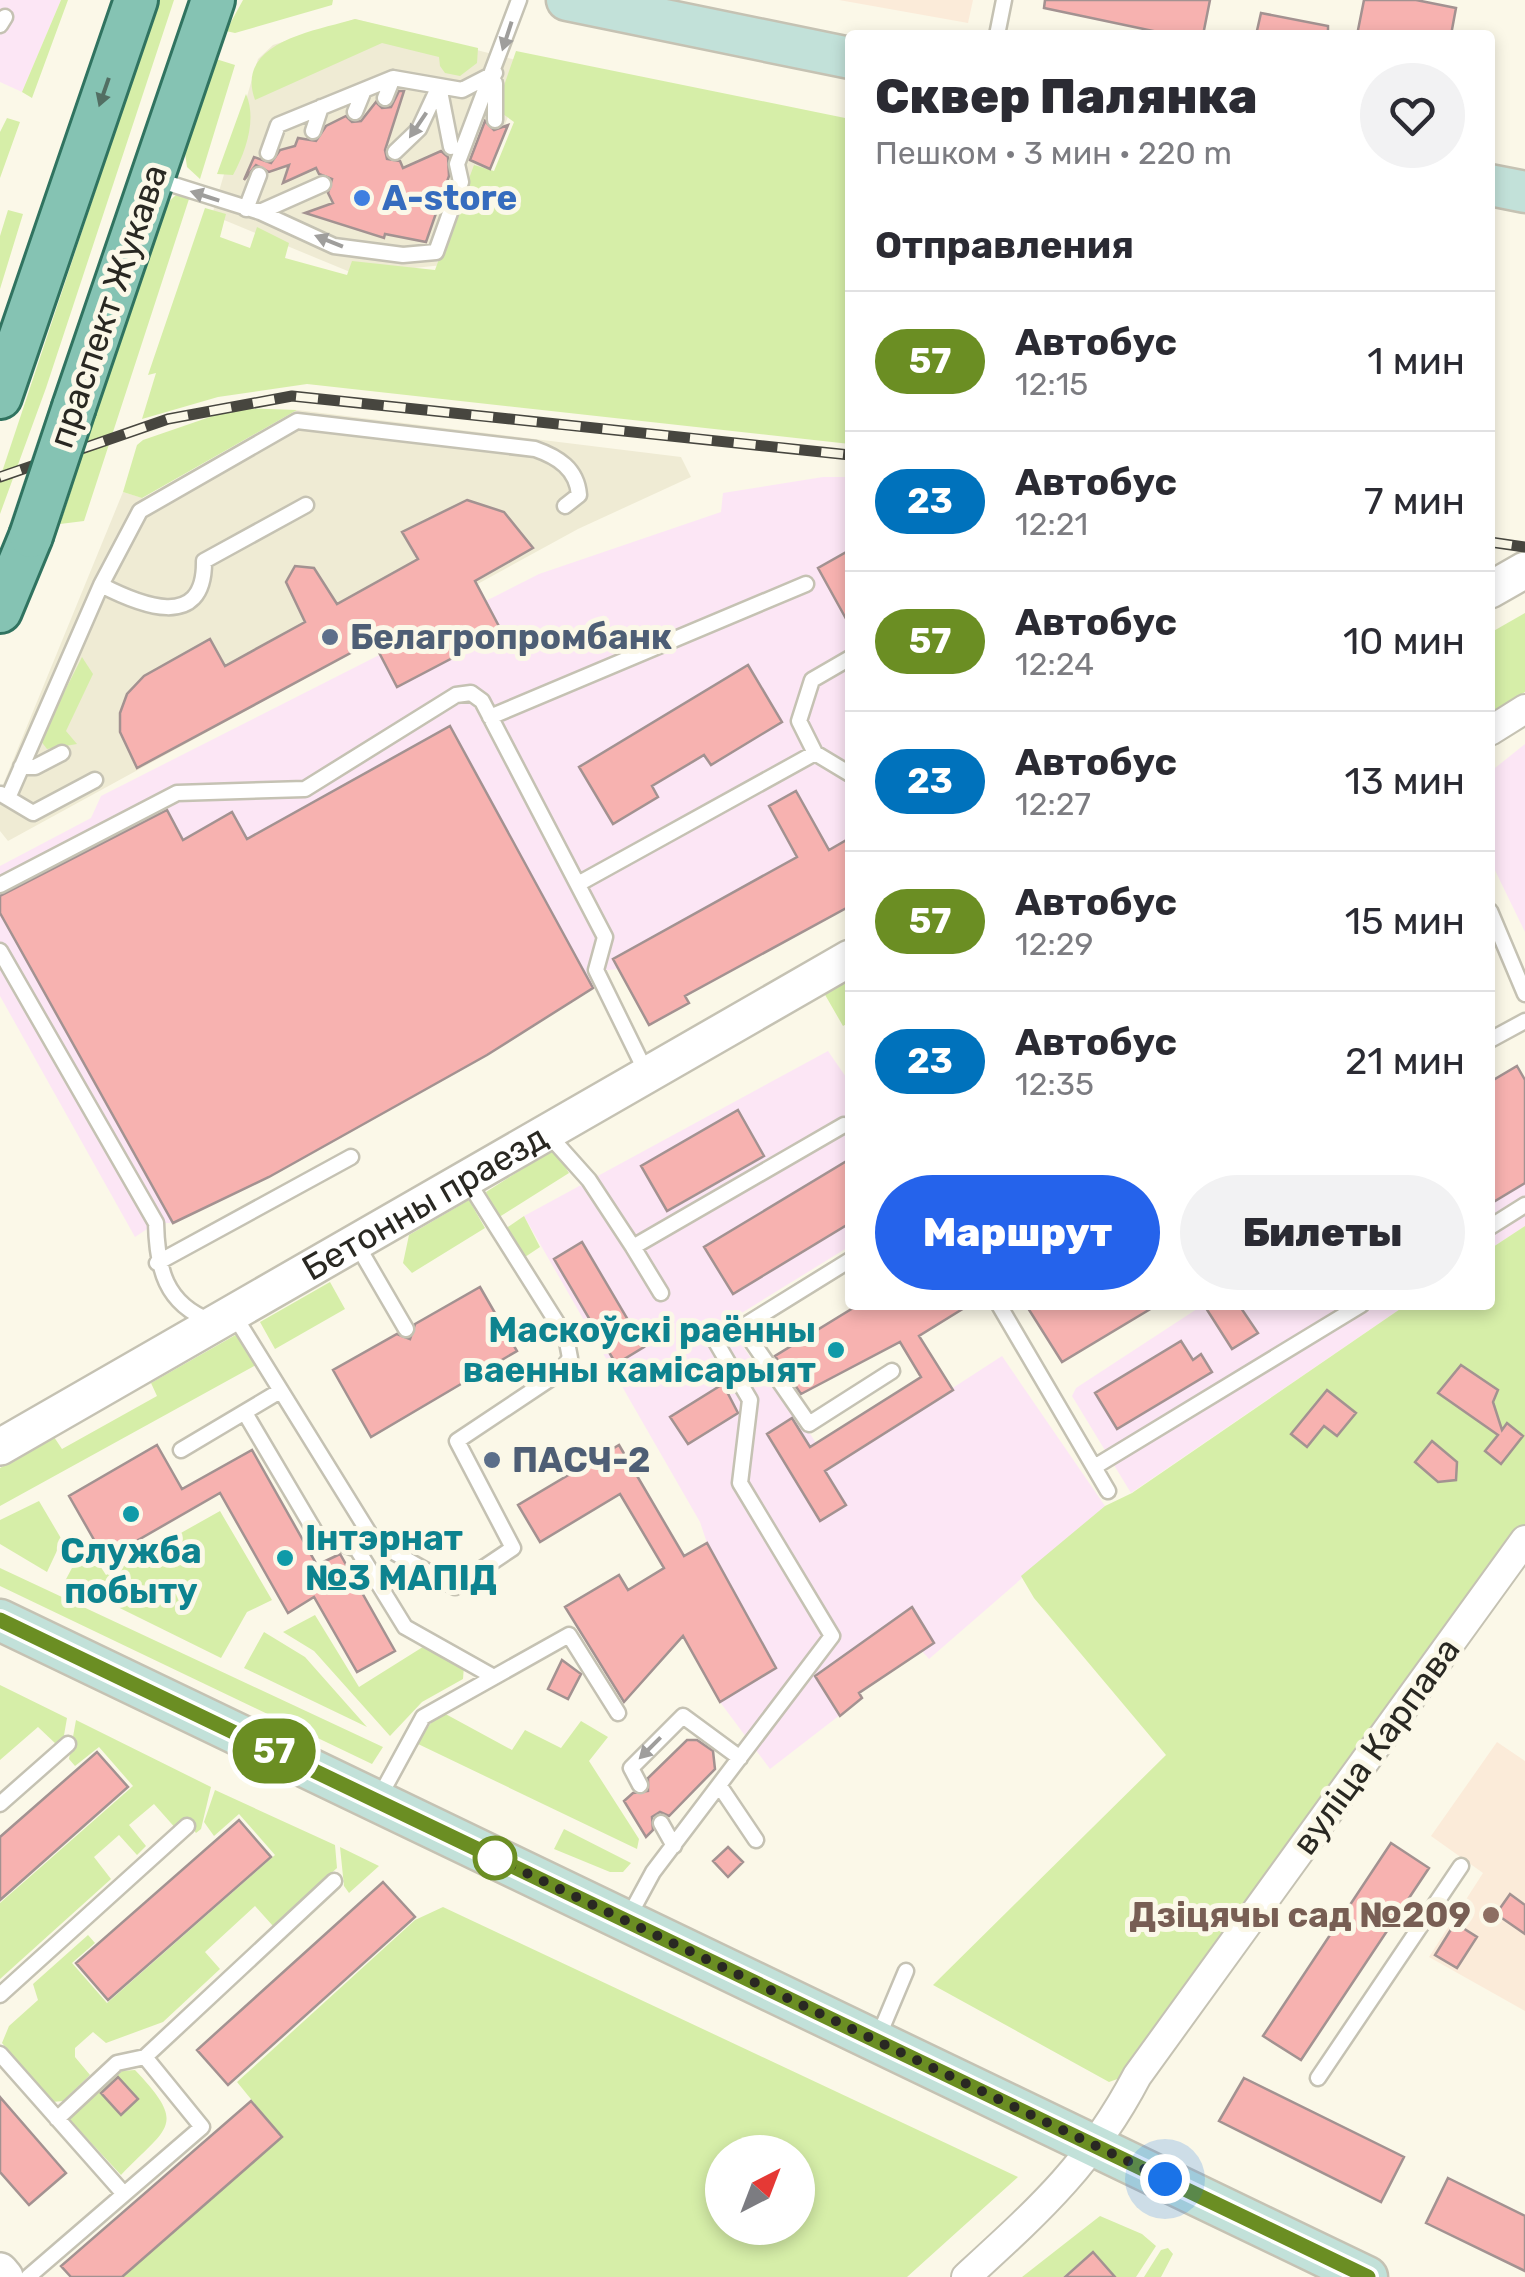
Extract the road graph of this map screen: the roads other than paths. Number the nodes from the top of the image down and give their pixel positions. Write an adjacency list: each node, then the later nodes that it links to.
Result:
1 (136, 0): 31 (main road, праспект Жукава, one-way to 31)
2 (213, 0): 22 (main road, праспект Жукава)
3 (519, 0): 9 (lane, one-way to 9)
4 (567, 0): 6 (main road)
5 (1004, 0): 7 (lane)
6 (674, 11): 8 (main road)
7 (998, 30)
8 (845, 57)
9 (495, 72): 11 (lane); 16 (lane); 30 (lane)
10 (392, 78): 11 (lane); 12 (lane); 13 (lane)
11 (439, 86): 18 (lane); 19 (lane, one-way to 19)
12 (364, 90): 14 (lane); 15 (lane)
13 (386, 98)
14 (321, 106): 17 (lane); 20 (lane)
15 (356, 112)
16 (495, 120)
17 (313, 132)
18 (451, 147)
19 (395, 152)
20 (268, 154)
21 (259, 175): 28 (lane)
22 (152, 178): 28 (lane, one-way to 22); 38 (main road, праспект Жукава, bridge)
23 (294, 178): 27 (lane)
24 (323, 184): 27 (lane)
25 (1495, 186): 26 (main road)
26 (1525, 192)
27 (296, 196): 28 (lane)
28 (253, 210): 30 (lane, one-way to 28)
29 (413, 240): 30 (lane)
30 (403, 255)
31 (0, 397)
32 (306, 505): 36 (lane)
33 (565, 506): 36 (lane)
34 (1525, 570): 37 (street)
35 (806, 584): 41 (lane)
36 (101, 585): 45 (lane)
37 (1495, 587)
38 (0, 610)
39 (845, 661): 44 (lane)
40 (1525, 709): 42 (street)
41 (490, 717): 49 (lane); 50 (lane)
42 (1495, 727)
43 (62, 753): 45 (lane)
44 (815, 753): 46 (lane); 49 (lane)
45 (21, 767): 48 (lane)
46 (845, 771)
47 (95, 780): 48 (lane)
48 (4, 796)
49 (578, 884): 57 (lane)
50 (0, 886)
51 (1495, 922): 54 (lane)
52 (0, 951): 66 (lane)
53 (845, 961): 57 (street, Бетонны праезд)
54 (1525, 994)
55 (1525, 1021): 56 (lane)
56 (1495, 1037)
57 (647, 1075): 59 (street, Бетонны праезд)
58 (844, 1124): 65 (lane)
59 (547, 1133): 61 (street, Бетонны праезд); 65 (lane)
60 (351, 1156): 66 (lane)
61 (466, 1179): 64 (street, Бетонны праезд); 75 (lane)
62 (1525, 1205): 63 (lane)
63 (1495, 1224)
64 (356, 1243): 71 (street, Бетонны праезд); 72 (lane)
65 (633, 1246): 68 (lane)
66 (157, 1263): 71 (lane)
67 (845, 1263): 74 (lane)
68 (661, 1293)
69 (1002, 1310): 79 (lane)
70 (1352, 1310): 79 (lane)
71 (225, 1318): 75 (lane); 77 (street, Бетонны праезд)
72 (406, 1329)
73 (716, 1342): 86 (lane)
74 (892, 1370)
75 (280, 1391): 76 (lane)
76 (245, 1412): 78 (lane); 83 (lane)
77 (0, 1447)
78 (181, 1450)
79 (1096, 1466): 80 (lane)
80 (1108, 1491)
81 (1525, 1540): 105 (street, вуліца Карпава)
82 (0, 1620): 89 (main road)
83 (494, 1677): 84 (lane); 89 (lane)
84 (618, 1713)
85 (68, 1744): 90 (lane)
86 (740, 1758): 87 (lane, one-way to 87); 88 (lane)
87 (640, 1785)
88 (720, 1786): 93 (lane); 94 (lane)
89 (378, 1802): 97 (main road)
90 (0, 1804)
91 (660, 1823): 94 (lane)
92 (187, 1826): 99 (lane)
93 (756, 1840)
94 (674, 1846): 97 (lane)
95 (1461, 1866): 103 (lane)
96 (334, 1881): 102 (lane)
97 (627, 1921): 100 (main road)
98 (906, 1971): 100 (lane)
99 (0, 1995)
100 (877, 2041): 105 (main road)
101 (0, 2054): 104 (lane)
102 (145, 2057): 104 (lane); 106 (lane)
103 (1318, 2078)
104 (57, 2118): 106 (lane)
105 (1096, 2147): 110 (street, вуліца Карпава); 111 (main road)
106 (124, 2194): 109 (lane)
107 (0, 2271): 108 (street)
108 (5, 2277)
109 (28, 2277)
110 (966, 2277)
111 (1368, 2277)

